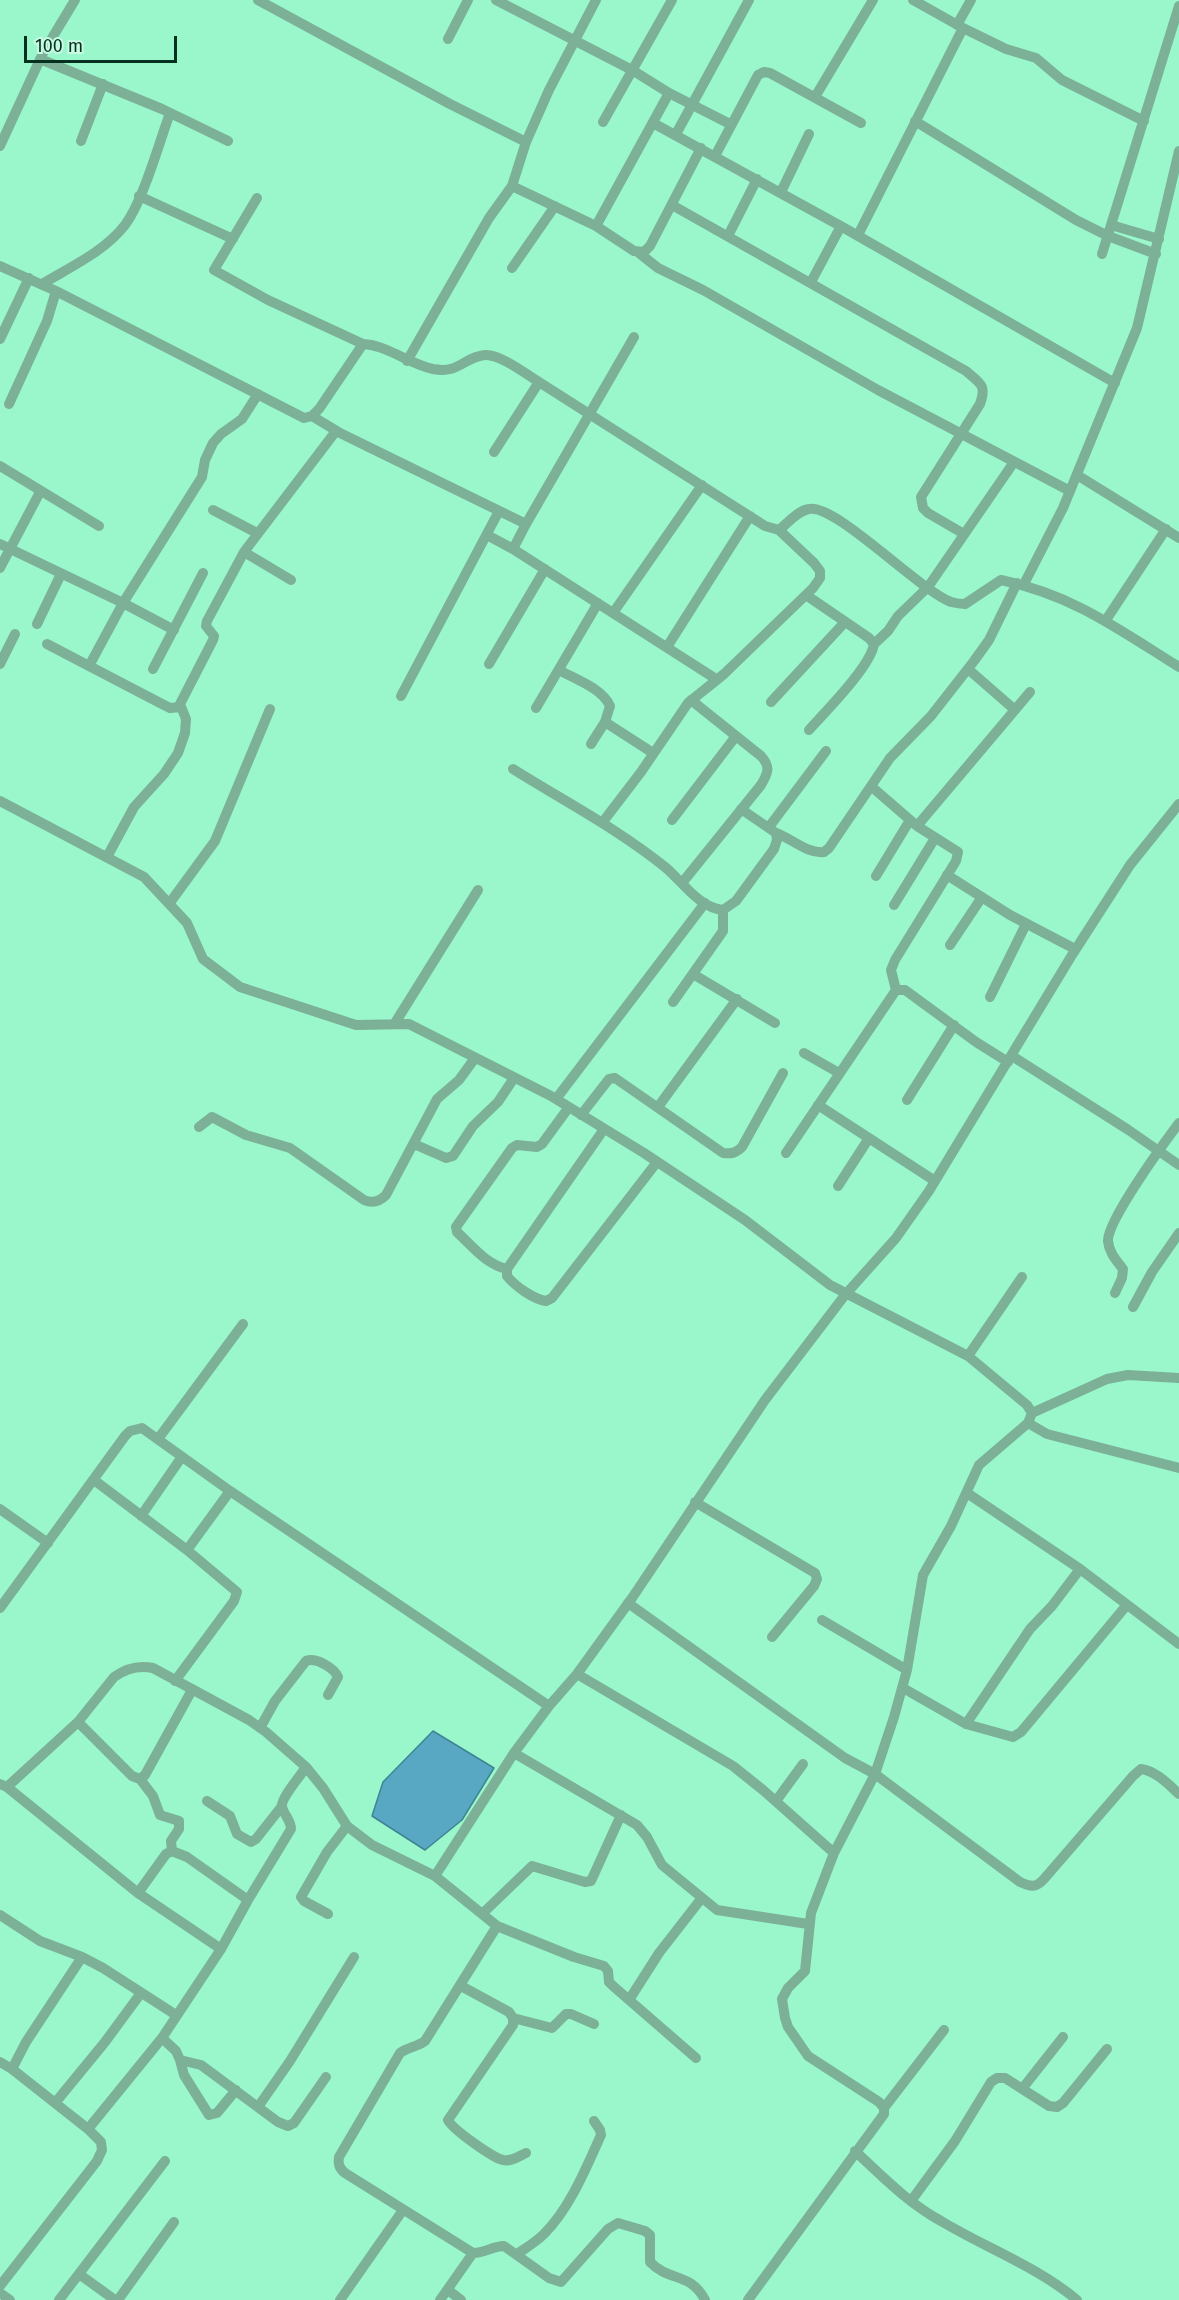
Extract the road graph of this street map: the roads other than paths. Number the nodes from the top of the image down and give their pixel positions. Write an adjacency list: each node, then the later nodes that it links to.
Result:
1 (75, 0): 15 (street)
2 (258, 0): 32 (street)
3 (468, 0): 13 (street)
4 (496, 0): 14 (street)
5 (596, 0): 14 (street)
6 (672, 0): 16 (street)
7 (749, 0): 20 (street)
8 (873, 0): 19 (street)
9 (913, 0): 12 (street)
10 (971, 0): 12 (street)
11 (1179, 6): 23 (street)
12 (960, 27): 22 (street); 23 (street)
13 (448, 39)
14 (575, 41): 16 (street); 32 (street)
15 (40, 59): 17 (street); 33 (street)
16 (632, 70): 18 (street); 24 (street)
17 (103, 84): 21 (street); 30 (street)
18 (669, 93): 20 (street); 25 (street)
19 (815, 97): 26 (street); 27 (street)
20 (692, 105): 27 (street); 28 (street)
21 (170, 112): 31 (street); 40 (street)
22 (915, 121): 46 (street); 47 (street)
23 (1144, 121): 46 (street)
24 (603, 122)
25 (653, 123): 28 (street); 44 (street)
26 (861, 123)
27 (730, 124): 36 (street)
28 (675, 134): 34 (street)
29 (809, 134): 39 (street)
30 (81, 141)
31 (228, 141)
32 (526, 142): 38 (street)
33 (0, 146)
34 (701, 148): 36 (street); 42 (street)
35 (1179, 151): 50 (street)
36 (715, 156): 37 (street)
37 (757, 179): 39 (street); 48 (street)
38 (512, 186): 43 (street); 63 (street)
39 (781, 192): 45 (street)
40 (139, 196): 49 (street); 58 (street)
41 (258, 198): 49 (street)
42 (672, 205): 48 (street); 51 (street)
43 (555, 206): 44 (street); 55 (street)
44 (596, 226): 51 (street)
45 (841, 226): 47 (street); 57 (street)
46 (1109, 230): 50 (street); 52 (street); 53 (street)
47 (858, 235): 65 (street)
48 (728, 236): 57 (street)
49 (234, 239): 62 (street)
50 (1160, 239): 53 (street)
51 (639, 253): 71 (street)
52 (1102, 254)
53 (1156, 254): 65 (street)
54 (0, 266): 56 (street)
55 (512, 268)
56 (28, 278): 58 (street); 61 (street)
57 (811, 282): 71 (street)
58 (42, 284): 59 (street)
59 (56, 291): 66 (street); 67 (street)
60 (633, 337): 68 (street)
61 (0, 339)
62 (363, 344): 63 (street); 69 (street)
63 (407, 361): 64 (street)
64 (539, 382): 68 (street); 72 (street)
65 (1115, 383): 75 (street)
66 (258, 394): 69 (street); 101 (street)
67 (9, 404)
68 (589, 413): 76 (street); 82 (street)
69 (312, 416): 70 (street)
70 (336, 431): 80 (street); 86 (street)
71 (960, 433): 73 (street); 87 (street)
72 (494, 452)
73 (1014, 462): 77 (street); 87 (street)
74 (0, 466): 78 (street)
75 (1077, 475): 77 (street); 84 (street)
76 (702, 485): 81 (street); 103 (street)
77 (1070, 491): 98 (street)
78 (40, 492): 83 (street); 90 (street)
79 (213, 510): 86 (street)
80 (499, 511): 82 (street); 88 (street)
81 (750, 516): 85 (street); 111 (street)
82 (526, 524): 91 (street)
83 (99, 526)
84 (1166, 529): 89 (street); 104 (street)
85 (779, 530): 99 (street); 100 (street)
86 (257, 534): 92 (street)
87 (964, 534): 99 (street)
88 (487, 536): 91 (street); 121 (street)
89 (1179, 538)
90 (5, 547): 93 (street); 96 (street)
91 (513, 549): 94 (street)
92 (244, 552): 97 (street); 124 (street)
93 (0, 568)
94 (545, 569): 102 (street); 113 (street)
95 (203, 573): 107 (street)
96 (61, 574): 101 (street); 106 (street)
97 (291, 580)
98 (1020, 584): 99 (street); 104 (street); 117 (street)
99 (928, 587): 110 (street)
100 (806, 595): 105 (street); 119 (street)
101 (123, 603): 107 (street); 114 (street)
102 (598, 603): 103 (street); 118 (street)
103 (613, 613): 111 (street)
104 (1106, 620): 115 (street)
105 (845, 622): 110 (street); 123 (street)
106 (37, 624)
107 (174, 630): 116 (street)
108 (15, 634): 112 (street)
109 (48, 644): 114 (street)
110 (874, 644): 129 (street)
111 (667, 647): 119 (street)
112 (0, 664)
113 (489, 664)
114 (89, 666): 124 (street)
115 (1179, 667)
116 (153, 669)
117 (969, 669): 127 (street); 135 (street)
118 (559, 670): 125 (street); 128 (street)
119 (716, 679): 122 (street)
120 (1030, 692): 127 (street)
121 (401, 696)
122 (691, 700): 130 (street); 133 (street)
123 (771, 702)
124 (181, 707): 144 (street)
125 (536, 708)
126 (270, 709): 151 (street)
127 (1016, 710): 141 (street)
128 (605, 722): 131 (street); 133 (street)
129 (809, 730)
130 (736, 736): 138 (street); 139 (street)
131 (591, 744)
132 (826, 751): 142 (street)
133 (653, 753): 140 (street)
134 (513, 769): 140 (street)
135 (872, 787): 141 (street); 142 (street)
136 (0, 801): 144 (street)
137 (1179, 804): 156 (street)
138 (741, 809): 142 (street); 147 (street)
139 (672, 820)
140 (602, 823): 147 (street)
141 (913, 823): 143 (street); 146 (street)
142 (772, 830): 153 (street)
143 (935, 838): 145 (street); 152 (street)
144 (107, 857): 151 (street)
145 (947, 875): 149 (street); 158 (street)
146 (876, 876)
147 (682, 883): 150 (street)
148 (478, 890): 162 (street)
149 (982, 897): 154 (street); 155 (street)
150 (705, 903): 153 (street); 171 (street)
151 (169, 904): 162 (street)
152 (894, 905)
153 (723, 910): 157 (street)
154 (1026, 924): 156 (street); 159 (street)
155 (950, 945)
156 (1075, 949): 167 (street)
157 (693, 974): 160 (street); 161 (street)
158 (896, 990): 164 (street); 169 (street)
159 (990, 997)
160 (736, 999): 163 (street); 175 (street)
161 (673, 1002)
162 (395, 1023): 166 (street)
163 (775, 1023)
164 (954, 1025): 167 (street); 172 (street)
165 (804, 1053): 169 (street)
166 (475, 1058): 170 (street); 181 (street)
167 (1010, 1059): 182 (street); 186 (street)
168 (783, 1073): 175 (street)
169 (839, 1073): 173 (street)
170 (514, 1078): 171 (street); 181 (street)
171 (556, 1100): 174 (street)
172 (907, 1100)
173 (818, 1105): 180 (street); 183 (street)
174 (569, 1107): 176 (street); 189 (street)
175 (658, 1107): 176 (street)
176 (581, 1115): 179 (street)
177 (1179, 1123): 182 (street)
178 (199, 1127): 181 (street)
179 (604, 1129): 184 (street); 189 (street)
180 (869, 1138): 186 (street); 187 (street)
181 (414, 1144)
182 (1159, 1151): 185 (street); 191 (street)
183 (786, 1153)
184 (657, 1162): 189 (street); 192 (street)
185 (1179, 1165)
186 (935, 1181): 192 (street)
187 (838, 1186)
188 (1179, 1233): 193 (street)
189 (507, 1269)
190 (1022, 1277): 195 (street)
191 (1115, 1293)
192 (845, 1295): 195 (street); 204 (street)
193 (1132, 1307)
194 (243, 1323): 198 (street)
195 (968, 1356): 197 (street)
196 (1179, 1378): 197 (street)
197 (1030, 1418): 200 (street); 203 (street)
198 (158, 1439): 199 (street); 201 (street)
199 (181, 1458): 202 (street); 206 (street)
200 (1179, 1468)
201 (94, 1480): 206 (street); 207 (street)
202 (230, 1491): 208 (street); 222 (street)
203 (967, 1493): 209 (street); 216 (street)
204 (695, 1502): 210 (street); 214 (street)
205 (0, 1509): 207 (street)
206 (141, 1516): 208 (street)
207 (48, 1543): 212 (street)
208 (187, 1550): 218 (street)
209 (1080, 1569): 211 (street); 224 (street)
210 (628, 1603): 217 (street); 229 (street)
211 (1126, 1606): 215 (street); 224 (street)
212 (0, 1608)
213 (822, 1620): 216 (street)
214 (772, 1637)
215 (1179, 1644)
216 (907, 1670): 219 (street)
217 (577, 1674): 222 (street); 234 (street)
218 (175, 1681): 220 (street); 223 (street)
219 (903, 1688): 224 (street); 229 (street)
220 (192, 1690): 225 (street); 230 (street)
221 (328, 1695): 225 (street)
222 (549, 1706): 226 (street)
223 (78, 1722): 230 (street); 231 (street)
224 (966, 1725)
225 (260, 1728): 228 (street)
226 (514, 1753): 236 (street); 240 (street)
227 (803, 1764): 234 (street)
228 (306, 1767): 235 (street); 237 (street)
229 (875, 1774): 232 (street); 239 (street)
230 (140, 1779): 238 (street)
231 (4, 1785): 241 (street)
232 (1179, 1794)
233 (207, 1801): 235 (street)
234 (776, 1801): 239 (street)
235 (282, 1806): 243 (street)
236 (621, 1815): 242 (street); 245 (street)
237 (348, 1826): 240 (street); 244 (street)
238 (172, 1851): 241 (street); 243 (street)
239 (834, 1853): 247 (street)
240 (435, 1876): 245 (street)
241 (138, 1893): 249 (street)
242 (701, 1899): 247 (street); 254 (street)
243 (248, 1900): 249 (street)
244 (328, 1914)
245 (482, 1914): 248 (street)
246 (0, 1915): 250 (street)
247 (808, 1924): 271 (street)
248 (497, 1926): 252 (street); 254 (street)
249 (221, 1949): 255 (street)
250 (82, 1957): 253 (street); 265 (street)
251 (354, 1957): 270 (street)
252 (461, 1986): 256 (street); 278 (street)
253 (141, 1993): 255 (street); 269 (street)
254 (629, 2000): 262 (street)
255 (176, 2015): 260 (street)
256 (513, 2018): 257 (street); 275 (street)
257 (594, 2025)
258 (944, 2030): 271 (street)
259 (1063, 2037): 267 (street)
260 (162, 2038): 263 (street); 273 (street)
261 (1107, 2049): 267 (street)
262 (696, 2058)
263 (180, 2060): 268 (street); 268 (street)
264 (0, 2062): 265 (street)
265 (12, 2068): 269 (street)
266 (326, 2077): 270 (street)
267 (1022, 2089): 277 (street)
268 (236, 2090): 270 (street)
269 (55, 2103): 273 (street)
270 (258, 2107)
271 (884, 2108): 274 (street)
272 (594, 2121): 281 (street)
273 (88, 2128): 283 (street)
274 (855, 2151): 277 (street); 293 (street)
275 (526, 2153)
276 (165, 2161): 282 (street)
277 (911, 2200): 294 (street)
278 (403, 2210): 280 (street); 289 (street)
279 (174, 2222): 288 (street)
280 (473, 2253): 281 (street); 284 (street)
281 (517, 2254): 292 (street)
282 (79, 2274): 287 (street); 288 (street)
283 (0, 2286)
284 (448, 2290): 290 (street); 291 (street)
285 (0, 2293): 286 (street)
286 (10, 2300)
287 (59, 2300)
288 (117, 2300)
289 (340, 2300)
290 (440, 2300)
291 (461, 2300)
292 (705, 2300)
293 (748, 2300)
294 (1077, 2300)

